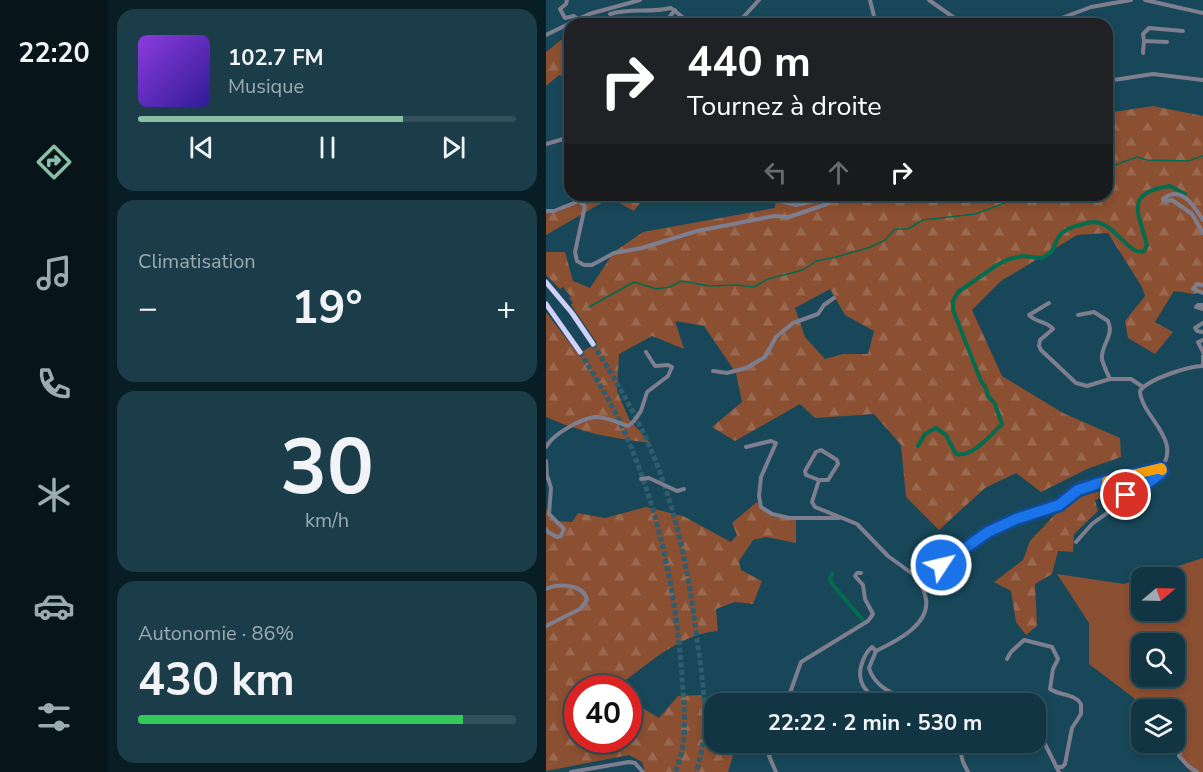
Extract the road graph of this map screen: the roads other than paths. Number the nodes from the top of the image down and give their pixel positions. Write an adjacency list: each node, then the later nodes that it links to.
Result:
1 (567, 0): 11 (street)
2 (640, 0): 12 (street)
3 (759, 0): 15 (street)
4 (870, 0): 16 (street)
5 (929, 0): 17 (street)
6 (1131, 0): 18 (street)
7 (1145, 0): 10 (street)
8 (675, 10): 9 (street); 13 (street); 14 (street)
9 (610, 14)
10 (1203, 14)
11 (565, 18)
12 (581, 18)
13 (668, 18)
14 (684, 18)
15 (742, 18)
16 (874, 18)
17 (954, 18)
18 (1062, 18)
19 (564, 26): 21 (street)
20 (1184, 31): 22 (street)
21 (546, 35)
22 (1144, 41): 23 (street); 24 (street)
23 (1167, 42)
24 (1143, 53)
25 (1113, 80): 26 (street)
26 (1203, 80)
27 (564, 139): 28 (street)
28 (546, 144)
29 (579, 201): 34 (street)
30 (579, 201): 33 (street)
31 (780, 201): 32 (street)
32 (810, 201)
33 (830, 201)
34 (546, 211)
35 (1203, 220): 36 (street)
36 (1203, 233)
37 (546, 282): 47 (highway)
38 (1203, 285): 39 (street)
39 (1203, 293)
40 (834, 298): 52 (street)
41 (1049, 303): 53 (street)
42 (546, 304): 48 (highway)
43 (1078, 315): 53 (street)
44 (1203, 323): 45 (street)
45 (1203, 332)
46 (1203, 340): 50 (street)
47 (593, 344)
48 (580, 352)
49 (646, 352): 55 (street)
50 (1203, 354): 51 (street)
51 (1203, 366): 54 (street)
52 (713, 370)
53 (1110, 378): 54 (street)
54 (1143, 387): 58 (street)
55 (546, 447)
56 (746, 447): 63 (street)
57 (546, 461): 59 (street)
58 (1161, 468): 65 (street); 67 (street)
59 (547, 478): 64 (street)
60 (641, 479): 62 (street)
61 (819, 480): 61 (street); 63 (street)
62 (684, 489)
63 (843, 519): 67 (street)
64 (546, 529)
65 (1076, 542)
66 (861, 573): 72 (street)
67 (921, 580): 70 (street)
68 (546, 589): 69 (street)
69 (546, 626)
70 (876, 651): 73 (street); 74 (street)
71 (1007, 660): 79 (street)
72 (790, 693)
73 (868, 693)
74 (892, 693)
75 (1046, 747): 79 (street)
76 (771, 753): 82 (street)
77 (961, 753): 83 (street)
78 (1180, 753): 84 (street)
79 (1057, 770)
80 (571, 772): 81 (street)
81 (643, 772)
82 (776, 772)
83 (968, 772)
84 (1197, 772)

